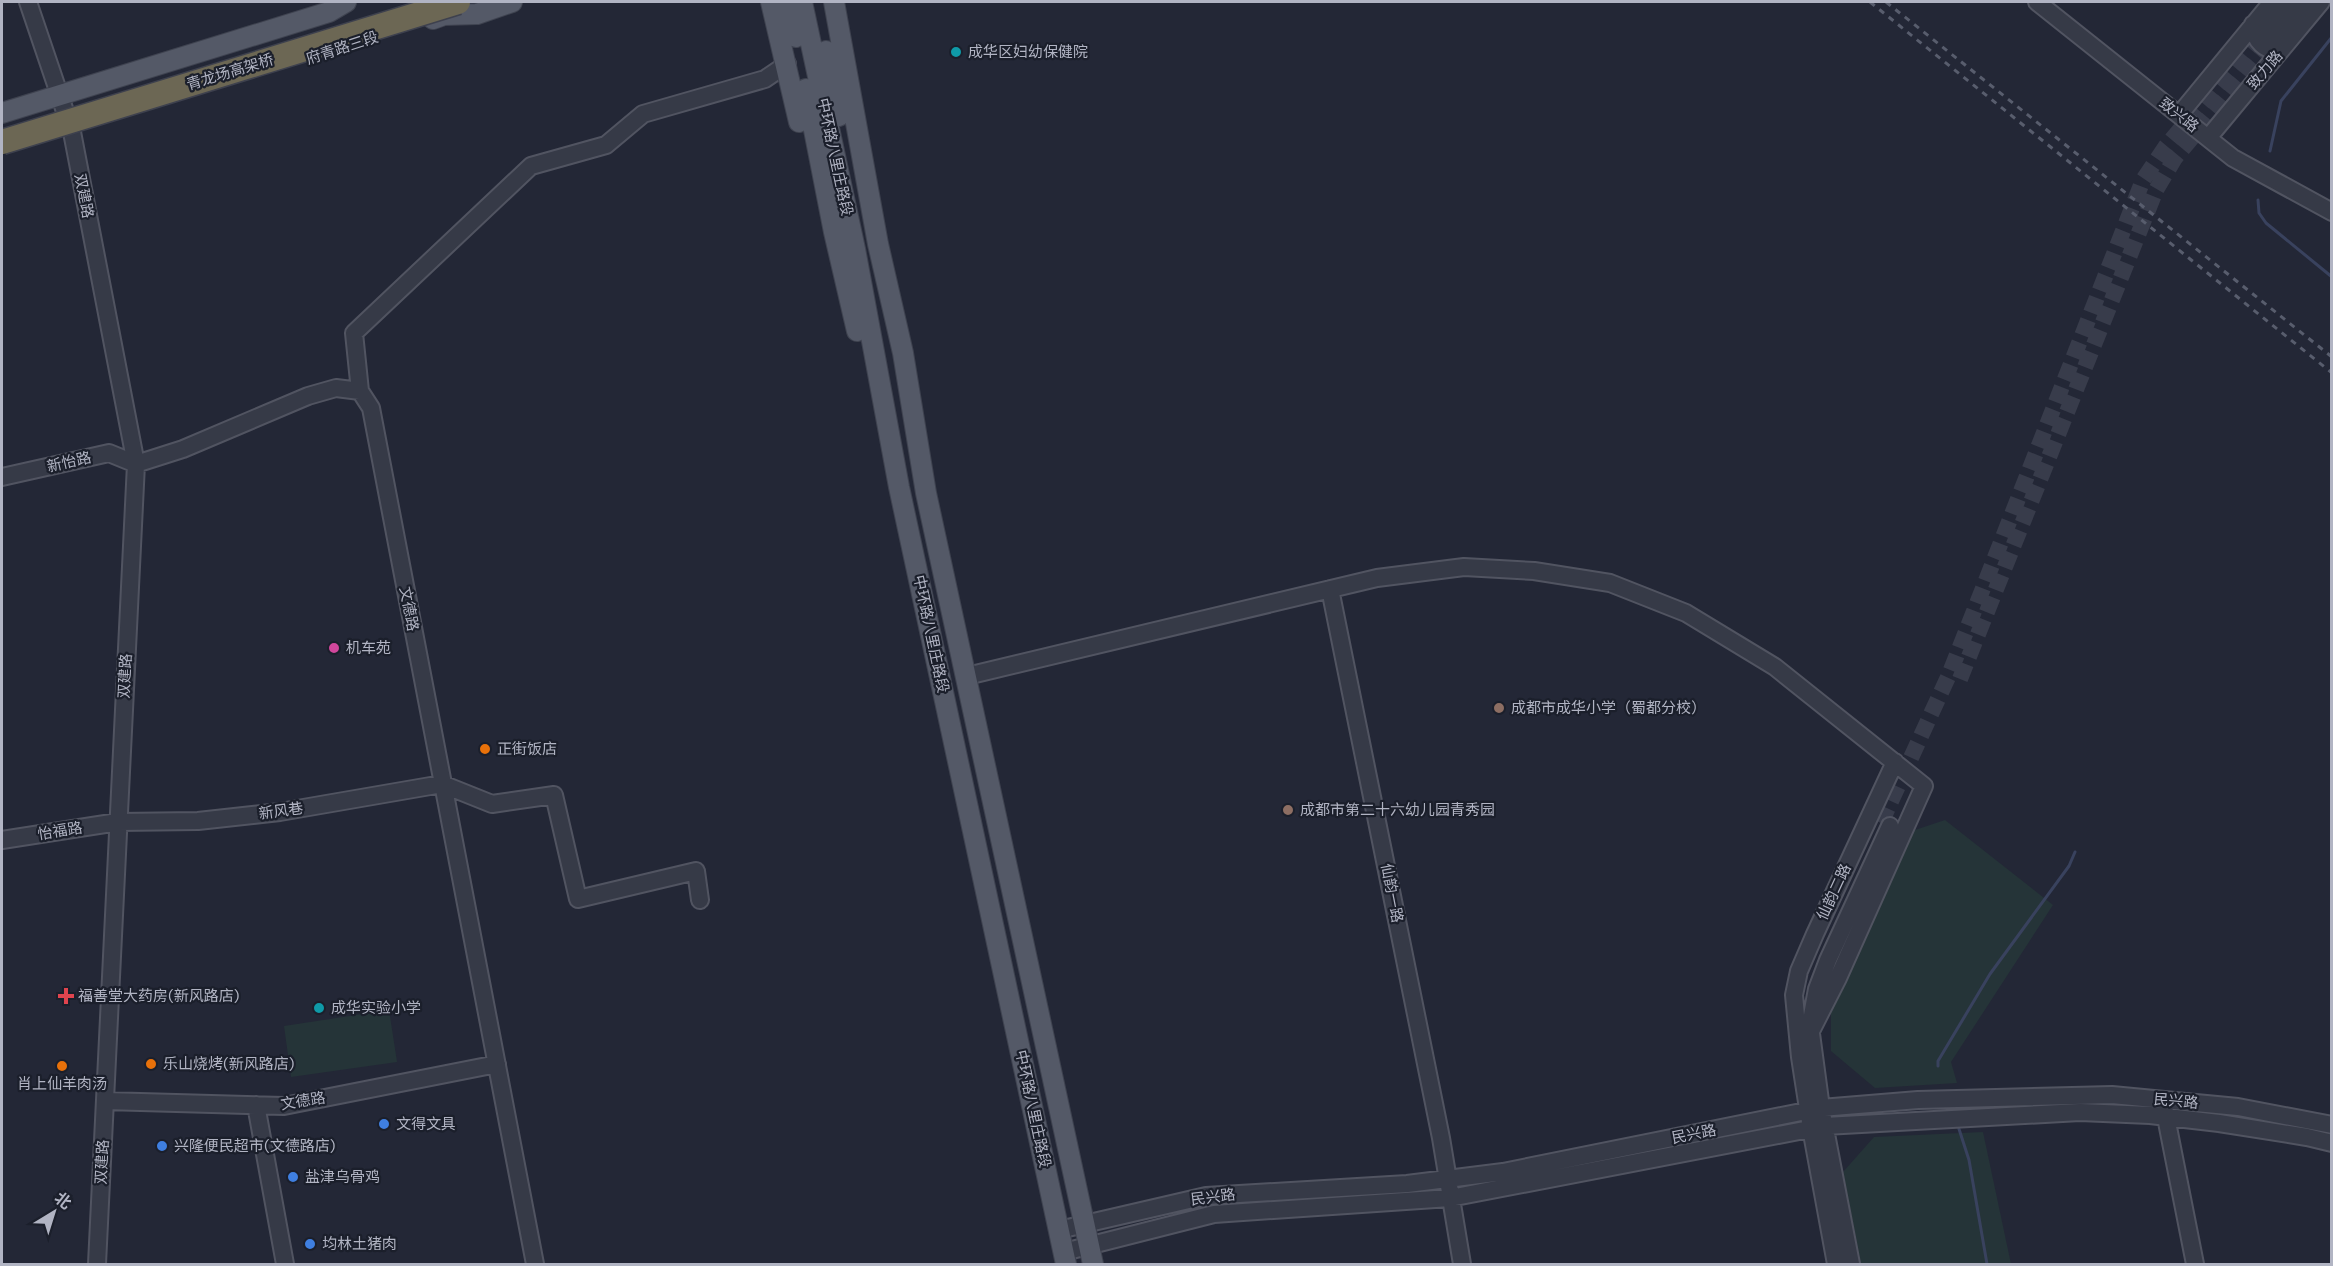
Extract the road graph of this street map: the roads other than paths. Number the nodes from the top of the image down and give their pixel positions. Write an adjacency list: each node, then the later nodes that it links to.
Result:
1 (28, 2): 21 (street, 双建路)
2 (363, 2): 17 (main road)
3 (421, 2): 24 (highway, 青龙场高架桥)
4 (487, 2): 18 (main road)
5 (512, 2): 18 (main road, 府青路三段)
6 (771, 2): 20 (main road)
7 (787, 2): 31 (main road)
8 (802, 2): 30 (main road, 中环路八里庄路段)
9 (816, 2): 30 (main road)
10 (834, 2): 30 (main road, 中环路八里庄路段)
11 (840, 2): 32 (main road)
12 (2037, 2): 23 (street, 致兴路)
13 (2272, 2): 19 (street, 致力路)
14 (2288, 2): 19 (street, 致力路)
15 (2305, 2): 19 (street, 致力路)
16 (2321, 2): 19 (street, 致力路)
17 (338, 7): 21 (main road)
18 (451, 8): 25 (main road, 府青路三段); 27 (highway, 青龙场高架桥, bridge)
19 (2268, 37): 23 (street, 致力路); 26 (street, 致力路)
20 (787, 64): 31 (main road); 33 (street, 文德路)
21 (60, 96): 22 (main road); 25 (street, 双建路)
22 (2, 113)
23 (2179, 116): 26 (street, 致兴路)
24 (2, 131)
25 (72, 132): 28 (main road, 府青路三段); 34 (street, 双建路)
26 (2208, 138): 29 (street, 致兴路)
27 (2, 142)
28 (2, 154)
29 (2331, 212)
30 (866, 247): 32 (main road, 中环路八里庄路段); 36 (main road, 中环路八里庄路段); 37 (main road)
31 (846, 282): 36 (main road)
32 (903, 353): 37 (main road, 中环路八里庄路段)
33 (360, 391): 34 (street); 41 (street, 文德路)
34 (136, 464): 35 (street, 新怡路); 42 (street, 双建路)
35 (2, 477)
36 (899, 487): 59 (main road, 中环路八里庄路段)
37 (926, 493): 39 (main road, 中环路八里庄路段)
38 (1330, 589): 39 (street); 40 (street); 56 (street, 仙韵一路)
39 (967, 676): 58 (main road, 中环路八里庄路段)
40 (1895, 762): 43 (street, 仙韵二路); 43 (street, 仙韵二路)
41 (442, 783): 42 (street, 新风巷); 45 (street); 47 (street, 文德路)
42 (118, 822): 44 (street, 怡福路); 49 (street, 双建路)
43 (1887, 822): 46 (street, 仙韵二路); 46 (street, 仙韵二路)
44 (2, 840)
45 (700, 900)
46 (1804, 1029): 51 (street, 仙韵二路)
47 (497, 1064): 50 (street, 文德路); 64 (street, 文德路)
48 (2162, 1100): 51 (street, 民兴路); 52 (street); 53 (street, 民兴路)
49 (105, 1101): 50 (street, 文德路); 62 (street, 双建路)
50 (256, 1105): 63 (street)
51 (1815, 1109): 54 (street, 仙韵二路); 56 (street, 民兴路)
52 (2166, 1117): 54 (street, 民兴路); 55 (street, 民兴路); 68 (street)
53 (2331, 1125)
54 (1818, 1127): 57 (street, 民兴路); 66 (street, 仙韵二路); 67 (street, 仙韵二路)
55 (2331, 1143)
56 (1447, 1179): 57 (street, 仙韵一路); 58 (street, 民兴路)
57 (1450, 1198): 60 (street, 民兴路); 65 (street, 仙韵一路)
58 (1084, 1224): 59 (street, 民兴路); 60 (main road, 中环路八里庄路段)
59 (1059, 1230): 61 (main road, 中环路八里庄路段)
60 (1091, 1255): 61 (street, 民兴路)
61 (1065, 1258)
62 (97, 1264)
63 (285, 1264)
64 (535, 1264)
65 (1462, 1264)
66 (1836, 1264)
67 (1851, 1264)
68 (2195, 1264)

